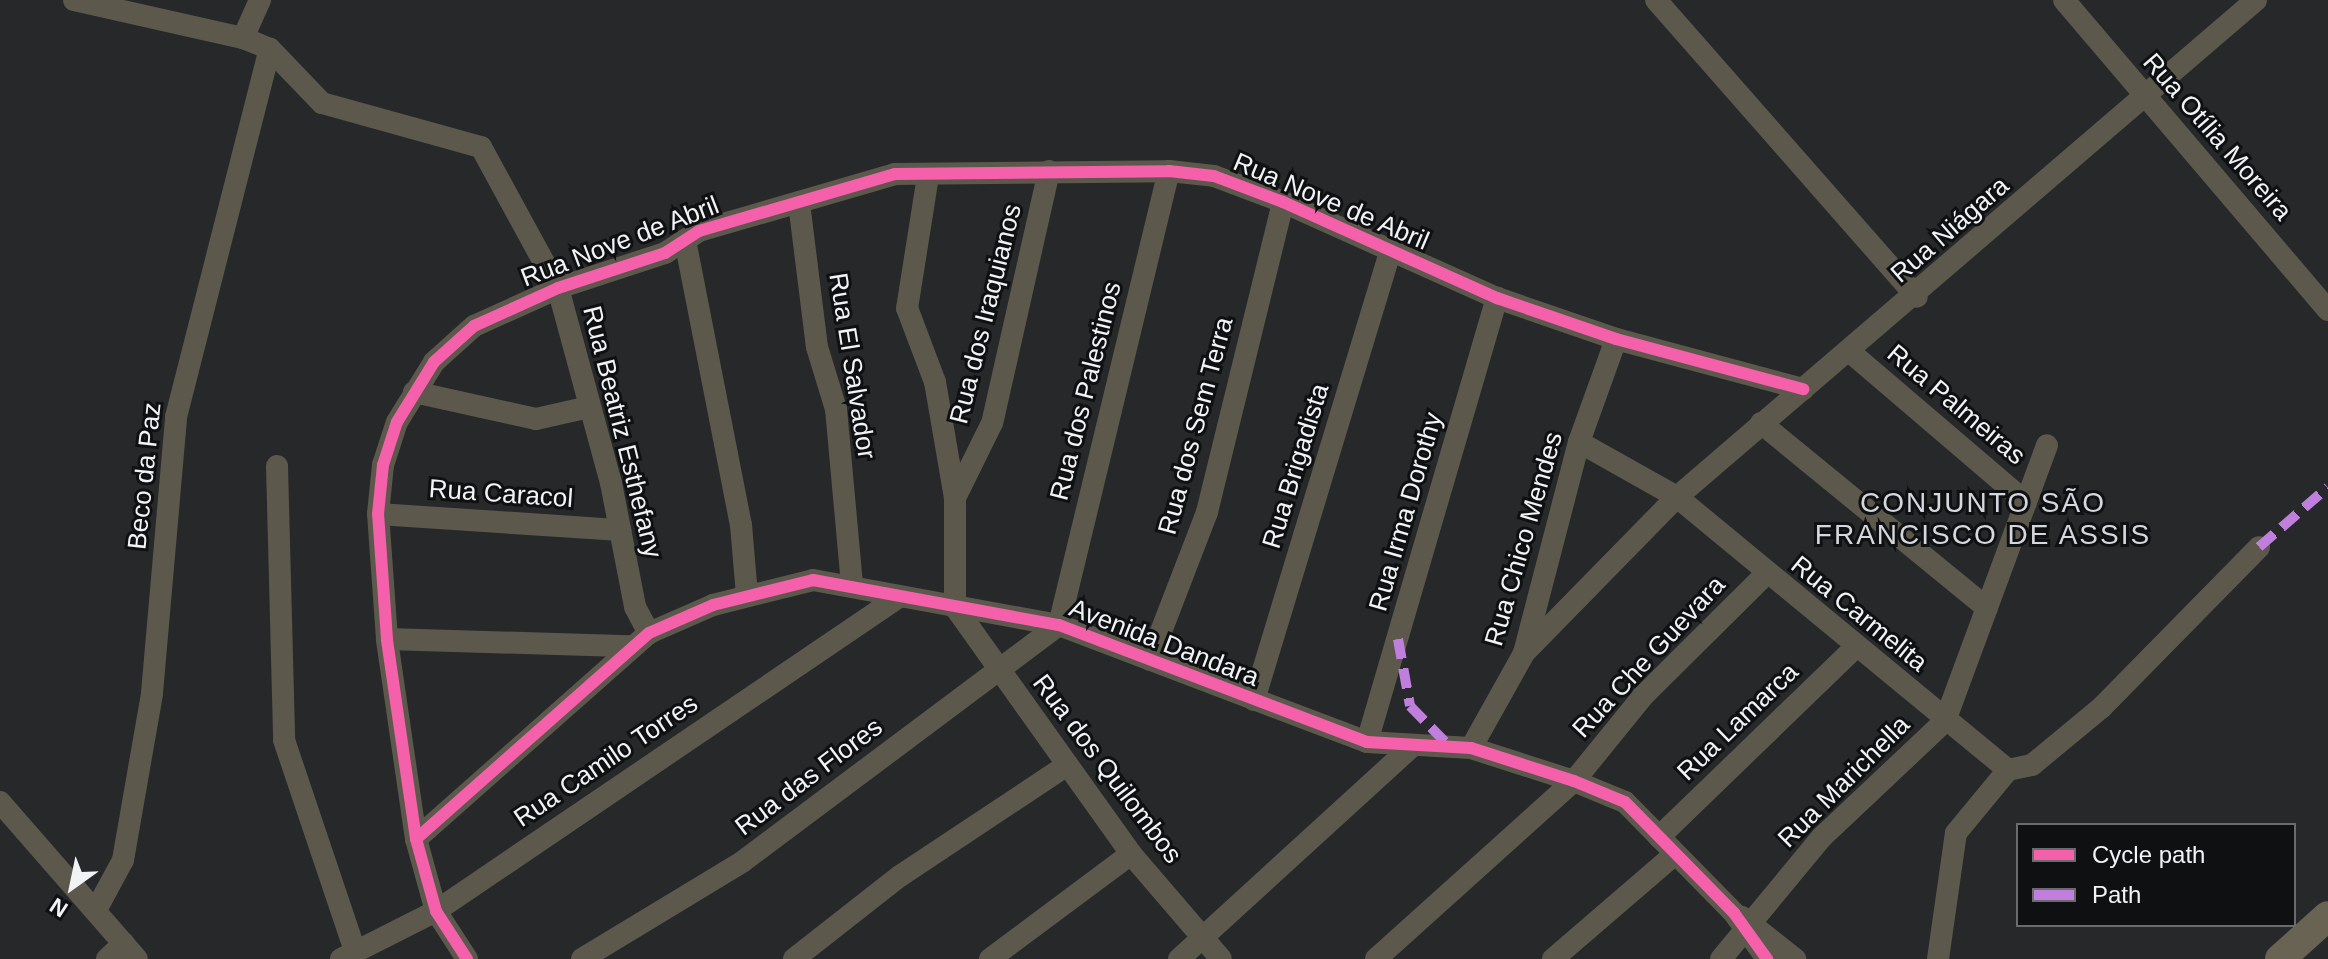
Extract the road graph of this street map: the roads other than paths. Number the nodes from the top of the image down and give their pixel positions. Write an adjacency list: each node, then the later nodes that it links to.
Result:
1 (74, 0): 6 (street)
2 (260, 0): 6 (street)
3 (1656, 0): 17 (street)
4 (2064, 0): 8 (street, Rua Otília Moreira)
5 (2256, 0): 8 (street, Rua Niágara)
6 (243, 38): 7 (street)
7 (270, 49): 16 (street, Rua Beatriz Esthefany); 62 (street, Beco da Paz)
8 (2145, 98): 17 (street, Rua Niágara); 19 (street, Rua Otília Moreira)
9 (1049, 171): 10 (street, Rua Nove de Abril); 11 (street, Rua Nove de Abril); 30 (street, Rua dos Iraquianos)
10 (1169, 171): 12 (street, Rua Nove de Abril); 41 (street, Rua dos Palestinos)
11 (928, 176): 13 (street, Rua Nove de Abril); 30 (street)
12 (1283, 202): 15 (street, Rua Nove de Abril); 47 (street, Rua dos Sem Terra)
13 (799, 203): 14 (street, Rua Nove de Abril); 36 (street, Rua El Salvador)
14 (685, 240): 16 (street, Rua Nove de Abril); 37 (street)
15 (1391, 248): 18 (street, Rua Nove de Abril); 49 (street, Rua Brigadista)
16 (558, 288): 23 (street, Rua Nove de Abril); 24 (street, Rua Beatriz Esthefany)
17 (1917, 297): 21 (street, Rua Niágara)
18 (1497, 298): 20 (street, Rua Nove de Abril); 51 (street, Rua Irma Dorothy)
19 (2328, 310)
20 (1616, 339): 22 (street, Rua Nove de Abril); 26 (street, Rua Chico Mendes)
21 (1849, 351): 22 (street, Rua Niágara); 31 (street, Rua Palmeiras)
22 (1803, 389): 25 (street, Rua Niágara)
23 (414, 392): 24 (street); 32 (street, Rua Nove de Abril)
24 (585, 408): 33 (street, Rua Beatriz Esthefany)
25 (1761, 423): 29 (street, Rua Niágara); 40 (street)
26 (1579, 442): 29 (street, Rua Carmelita); 46 (street, Rua Chico Mendes)
27 (2047, 445): 31 (street)
28 (277, 466): 68 (street)
29 (1677, 497): 35 (street, Rua Carmelita); 46 (street, Rua Niágara)
30 (955, 498): 39 (street, Rua dos Iraquianos)
31 (2026, 502): 40 (street)
32 (378, 514): 33 (street, Rua Caracol); 43 (street, Rua Nove de Abril)
33 (620, 530): 42 (street, Rua Beatriz Esthefany)
34 (2259, 547): 55 (street)
35 (1766, 574): 45 (street, Rua Carmelita); 56 (street, Rua Che Guevara)
36 (852, 586): 37 (street, Avenida Dandara); 38 (street, Avenida Dandara)
37 (747, 595): 42 (street, Avenida Dandara)
38 (896, 599): 39 (street, Avenida Dandara); 63 (street, Rua Camilo Torres)
39 (955, 607): 41 (street, Avenida Dandara); 48 (street, Rua dos Quilombos)
40 (1987, 608): 50 (street)
41 (1059, 625): 47 (street, Avenida Dandara); 48 (street, Rua das Flores)
42 (649, 633): 44 (street, Avenida Dandara)
43 (387, 639): 44 (street); 59 (street, Rua Nove de Abril)
44 (629, 646): 59 (street, Avenida Dandara)
45 (1856, 647): 50 (street, Rua Carmelita); 58 (street, Rua Lamarca)
46 (1524, 653): 53 (street, Rua Chico Mendes)
47 (1150, 660): 49 (street, Avenida Dandara)
48 (998, 670): 54 (street, Rua dos Quilombos); 71 (street, Rua das Flores)
49 (1254, 700): 51 (street, Avenida Dandara)
50 (1945, 721): 55 (street, Rua Carmelita); 65 (street, Rua Marichella)
51 (1367, 742): 52 (street, Avenida Dandara)
52 (1411, 747): 53 (street, Avenida Dandara); 66 (street)
53 (1471, 748): 56 (street, Avenida Dandara)
54 (1067, 765): 60 (street, Rua dos Quilombos); 72 (street)
55 (2008, 770): 81 (street)
56 (1574, 781): 58 (street, Avenida Dandara); 76 (street, Rua Che Guevara)
57 (0, 802): 62 (street)
58 (1659, 837): 61 (street, Avenida Dandara)
59 (416, 839): 63 (street, Rua Nove de Abril)
60 (1131, 854): 66 (street, Rua dos Quilombos); 73 (street)
61 (1674, 855): 65 (street, Avenida Dandara); 77 (street)
62 (96, 910): 67 (street)
63 (436, 911): 68 (street, Rua Camilo Torres); 70 (street, Rua Nove de Abril)
64 (2328, 916): 82 (street)
65 (1751, 930): 78 (street, Rua Marichella); 79 (street, Avenida Dandara); 80 (street, Avenida Dandara)
66 (1203, 940): 74 (street); 75 (street, Rua dos Quilombos)
67 (131, 951): 69 (street)
68 (348, 955)
69 (107, 959)
70 (467, 959)
71 (582, 959)
72 (794, 959)
73 (990, 959)
74 (1179, 959)
75 (1221, 959)
76 (1376, 959)
77 (1553, 959)
78 (1721, 959)
79 (1767, 959)
80 (1795, 959)
81 (1938, 959)
82 (2280, 959)

